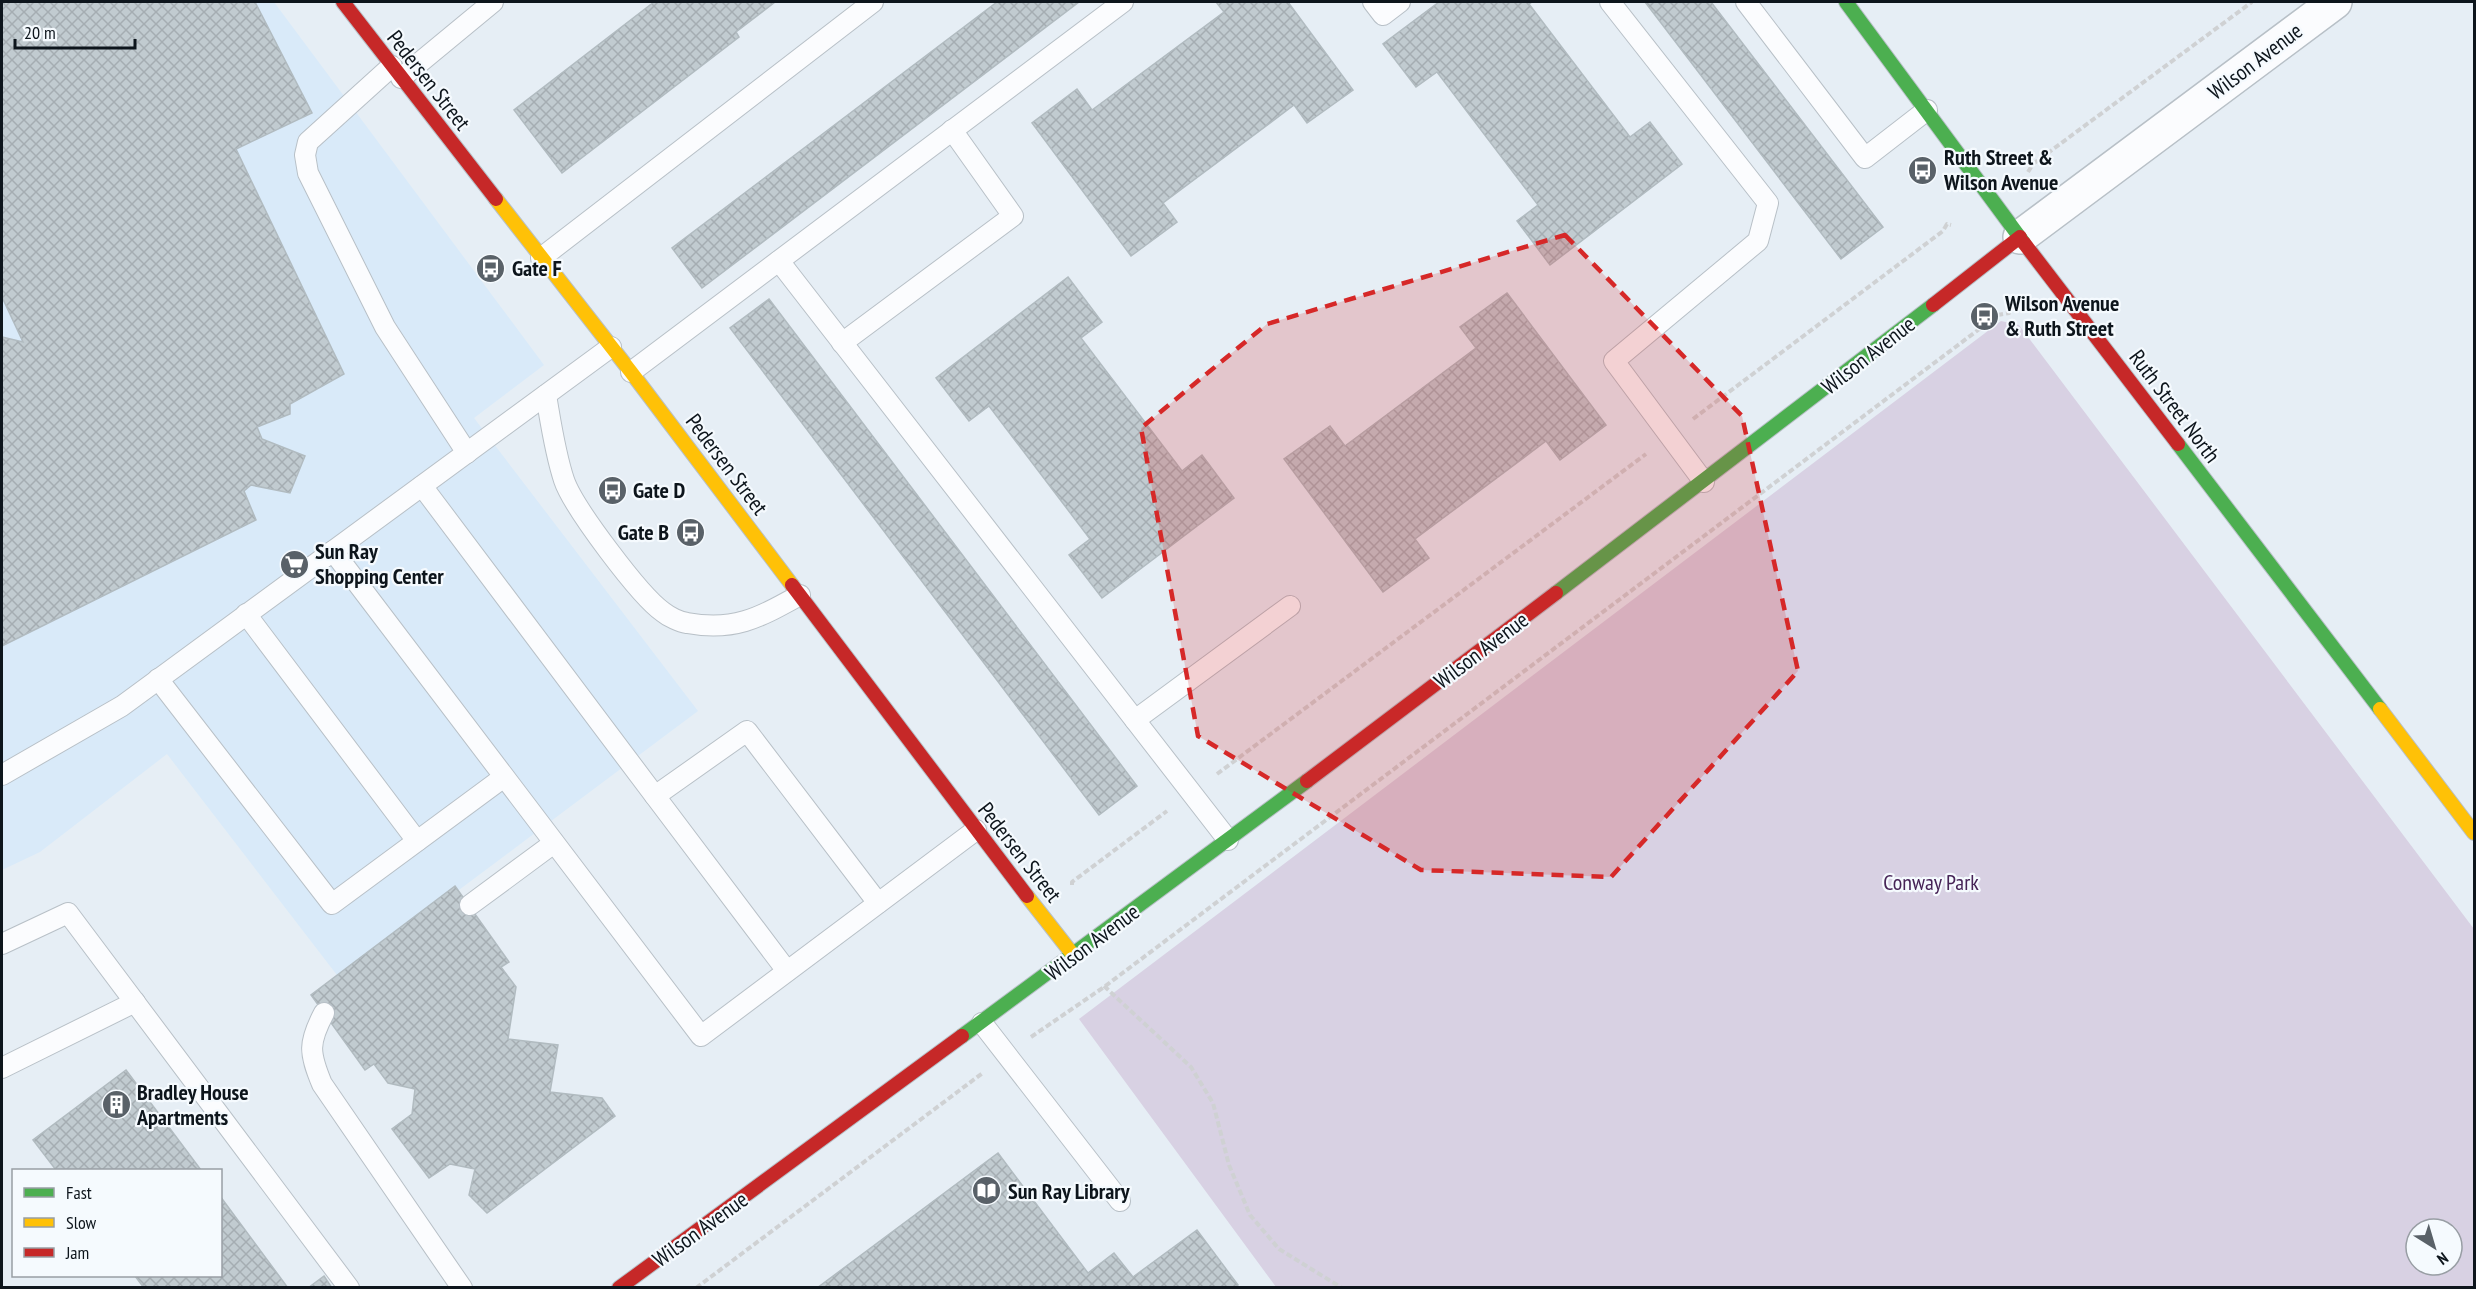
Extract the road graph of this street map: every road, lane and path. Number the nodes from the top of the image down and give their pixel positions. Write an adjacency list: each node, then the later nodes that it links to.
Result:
1 (343, 2): 12 (street, Pedersen Street)
2 (494, 2): 12 (lane)
3 (873, 2): 18 (lane)
4 (1123, 2): 14 (lane)
5 (1373, 2): 6 (lane)
6 (1400, 2)
7 (1610, 2): 25 (lane)
8 (1746, 2): 13 (lane)
9 (1845, 2): 13 (street, Ruth Street North)
10 (2252, 2): 15 (path)
11 (2335, 2): 17 (street, Wilson Avenue)
12 (396, 72): 18 (street, Pedersen Street); 26 (lane)
13 (1927, 110): 17 (street, Ruth Street North)
14 (952, 130): 19 (lane); 21 (lane)
15 (2028, 172)
16 (1951, 225): 25 (path)
17 (2020, 237): 27 (street, Wilson Avenue); 40 (street, Ruth Street North)
18 (541, 258): 22 (street, Pedersen Street)
19 (778, 261): 21 (lane); 23 (lane)
20 (2007, 303): 50 (path)
21 (842, 343): 34 (lane)
22 (611, 347): 23 (street, Pedersen Street); 24 (lane)
23 (631, 372): 30 (street, Pedersen Street)
24 (546, 395): 26 (lane); 30 (lane)
25 (1670, 436): 27 (lane); 37 (path)
26 (467, 453): 28 (lane)
27 (1704, 483): 41 (street, Wilson Avenue)
28 (422, 486): 29 (lane); 38 (lane)
29 (333, 551): 32 (lane); 36 (lane)
30 (800, 595): 39 (street, Pedersen Street)
31 (1290, 606): 34 (lane)
32 (246, 614): 33 (lane); 42 (lane)
33 (158, 679): 35 (lane); 42 (lane)
34 (1135, 720): 37 (lane)
35 (2, 775)
36 (504, 777): 42 (lane); 43 (lane)
37 (1191, 793): 41 (lane); 44 (path)
38 (656, 796): 45 (lane); 49 (lane)
39 (976, 830): 45 (lane); 48 (street, Pedersen Street)
40 (2475, 833)
41 (1228, 840): 48 (street, Wilson Avenue)
42 (417, 841)
43 (554, 843): 46 (lane); 49 (lane)
44 (1072, 885)
45 (878, 903): 49 (lane)
46 (470, 906)
47 (2, 944): 51 (lane)
48 (1074, 956): 50 (path); 53 (street, Wilson Avenue)
49 (787, 971)
50 (1104, 987): 54 (path); 61 (path)
51 (135, 1002): 55 (lane); 57 (lane)
52 (324, 1013): 58 (lane)
53 (982, 1023): 54 (lane); 59 (street, Wilson Avenue)
54 (1007, 1055): 56 (lane); 60 (path)
55 (2, 1068)
56 (1120, 1201)
57 (349, 1287)
58 (462, 1287)
59 (620, 1287)
60 (696, 1287)
61 (1342, 1287)

